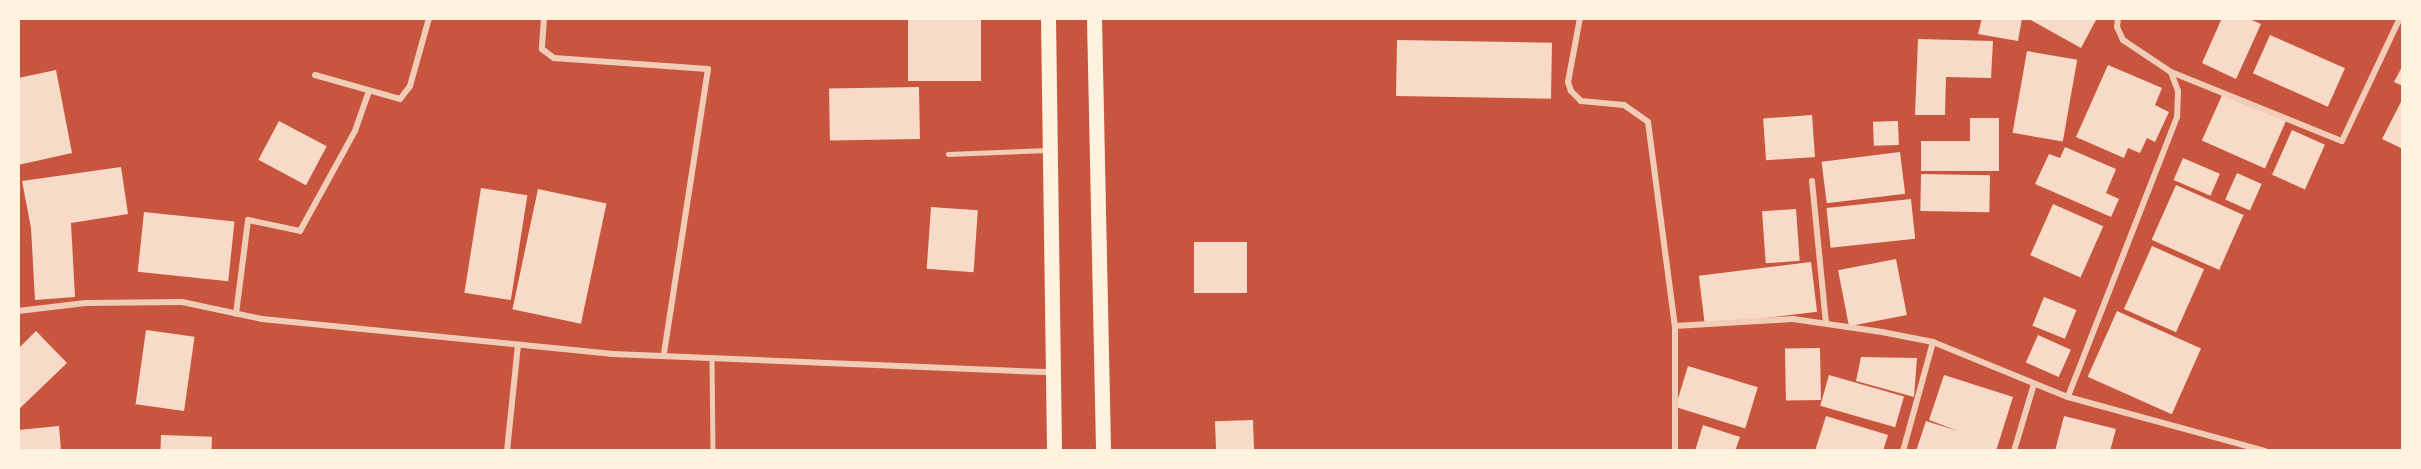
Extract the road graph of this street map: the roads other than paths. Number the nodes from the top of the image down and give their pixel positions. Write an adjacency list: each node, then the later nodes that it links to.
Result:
1 (429, 18): 10 (street)
2 (544, 18): 20 (street)
3 (1048, 18): 11 (main road)
4 (1094, 18): 29 (main road)
5 (1580, 18): 17 (street)
6 (2118, 18): 8 (street)
7 (2400, 18): 8 (street)
8 (2171, 72): 24 (street)
9 (315, 75): 10 (street)
10 (369, 91): 15 (street)
11 (1049, 150): 12 (lane); 22 (main road)
12 (948, 154)
13 (1812, 182): 16 (street)
14 (18, 311): 15 (street)
15 (236, 314): 19 (street)
16 (1826, 323): 17 (street); 18 (street)
17 (1676, 326): 30 (street)
18 (1933, 342): 23 (street); 31 (street)
19 (518, 345): 20 (street); 26 (street)
20 (664, 353): 21 (street)
21 (712, 357): 22 (street); 27 (lane)
22 (1052, 372): 28 (main road)
23 (2034, 384): 24 (street); 32 (street)
24 (2068, 397): 25 (street)
25 (2230, 448): 33 (street)
26 (507, 451)
27 (713, 451)
28 (1054, 451)
29 (1103, 451)
30 (1675, 451)
31 (1903, 451)
32 (2014, 451)
33 (2265, 451)

